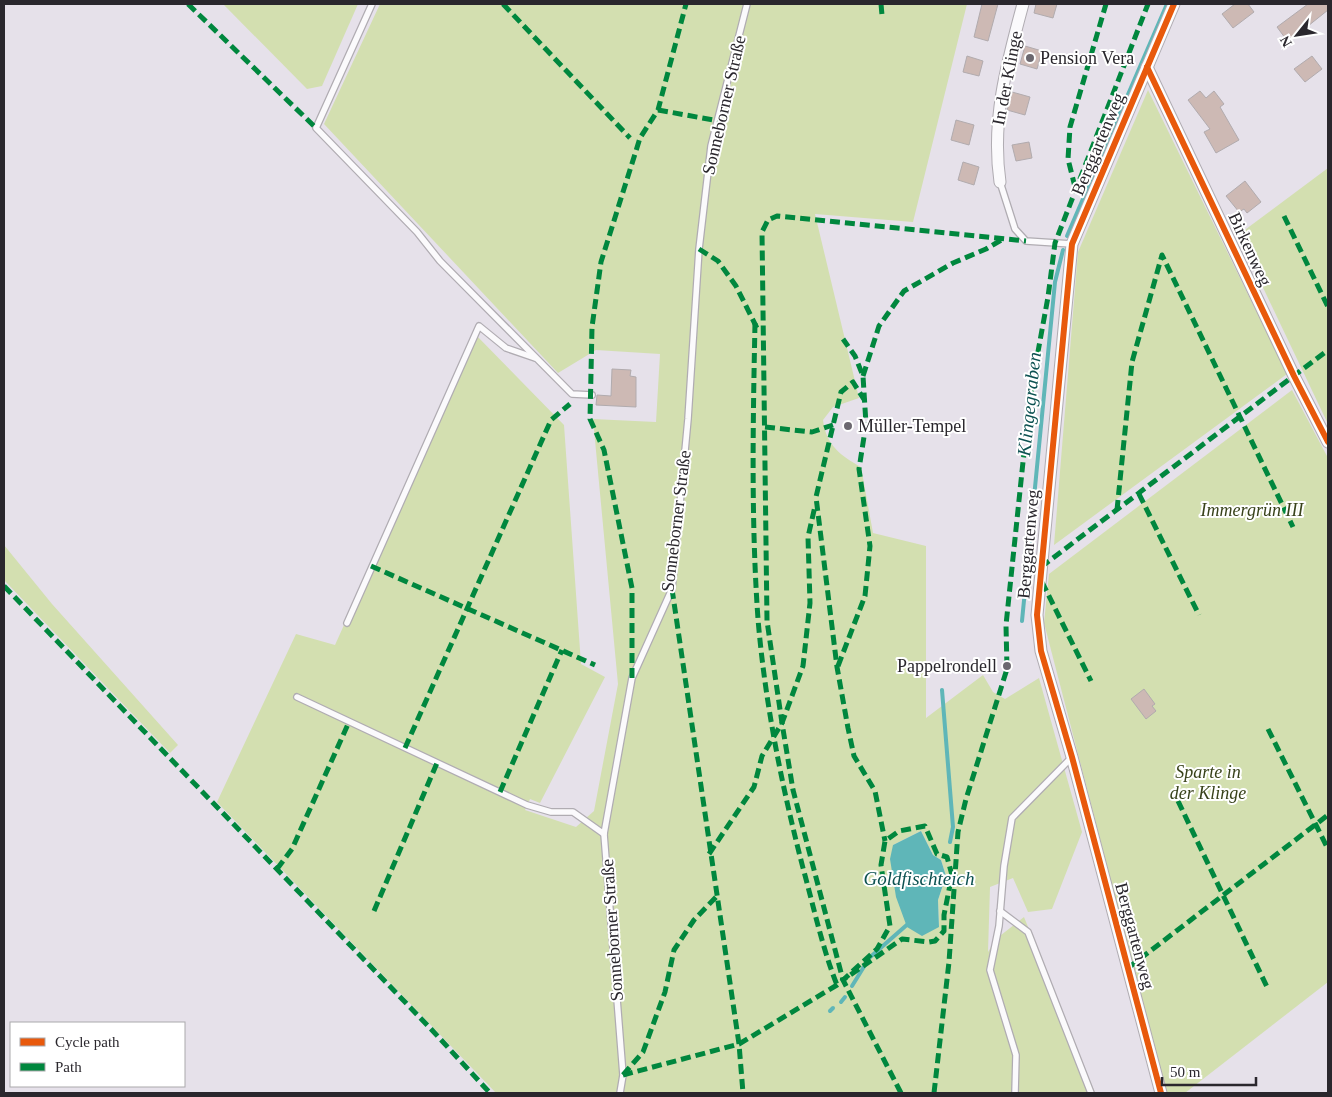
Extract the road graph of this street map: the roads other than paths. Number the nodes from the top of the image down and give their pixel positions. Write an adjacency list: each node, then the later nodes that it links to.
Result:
1 (372, 4): 8 (lane)
2 (747, 4): 14 (lane, Sonneborner Straße)
3 (1023, 4): 6 (street, In der Klinge)
4 (1174, 4): 5 (street, Berggartenweg)
5 (1147, 67): 7 (street, Berggartenweg); 10 (street, Birkenweg)
6 (1000, 182): 7 (lane)
7 (1072, 244): 13 (street, Berggartenweg)
8 (537, 358): 9 (lane); 11 (lane)
9 (592, 395)
10 (1328, 442)
11 (347, 623)
12 (297, 697): 14 (lane)
13 (1072, 757): 15 (lane); 19 (street, Berggartenweg)
14 (604, 834): 16 (lane, Sonneborner Straße)
15 (1000, 911): 17 (lane); 18 (lane)
16 (620, 1093)
17 (1015, 1093)
18 (1091, 1093)
19 (1161, 1093)

